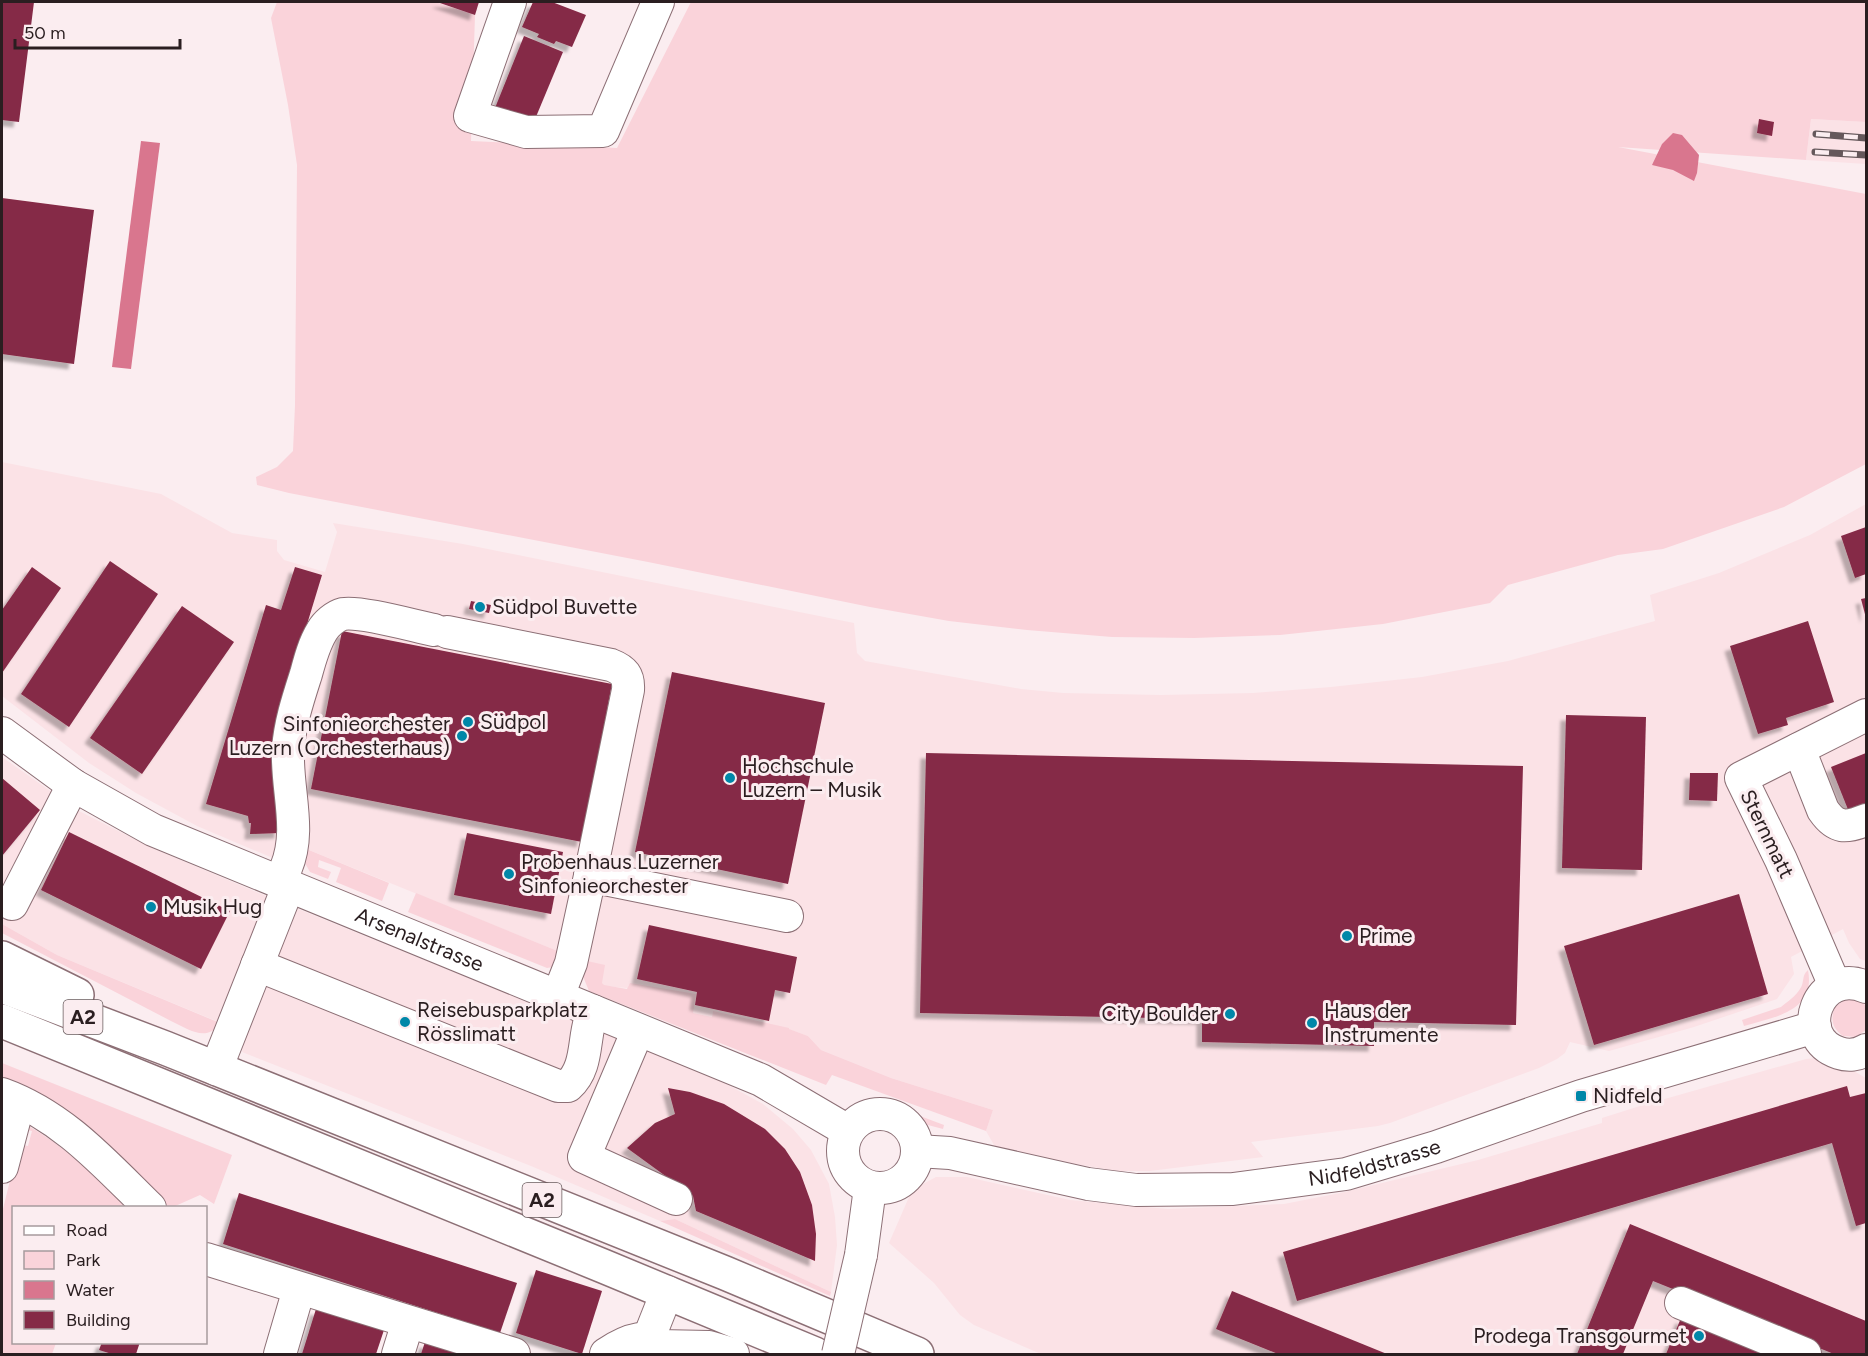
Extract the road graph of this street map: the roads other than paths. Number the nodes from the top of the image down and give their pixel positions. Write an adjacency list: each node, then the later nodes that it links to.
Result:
1 (510, 2): 2 (street)
2 (658, 2)
3 (1866, 715): 5 (street, Sternmatt)
4 (2, 733): 6 (street, Arsenalstrasse)
5 (1799, 749): 7 (street); 15 (street, Sternmatt)
6 (73, 785): 9 (street, Arsenalstrasse); 10 (street)
7 (1866, 820)
8 (590, 876): 9 (street); 11 (street); 17 (street)
9 (287, 877): 13 (street); 17 (street, Arsenalstrasse)
10 (12, 904)
11 (787, 916)
12 (2, 958): 23 (highway)
13 (257, 964): 18 (street); 25 (street)
14 (2, 986): 23 (highway, A2)
15 (1835, 986): 16 (street); 20 (street)
16 (1866, 987)
17 (558, 996): 18 (street, Arsenalstrasse)
18 (593, 1011): 21 (street, Arsenalstrasse)
19 (2, 1021): 26 (highway, A2)
20 (1815, 1028): 24 (street); 29 (street, Nidfeldstrasse)
21 (638, 1029): 28 (street, Arsenalstrasse); 32 (street)
22 (2, 1038): 26 (highway)
23 (165, 1048): 25 (highway, A2)
24 (1866, 1050)
25 (216, 1069): 47 (highway, A2)
26 (175, 1093): 36 (highway, A2)
27 (10, 1098): 30 (street); 33 (street)
28 (848, 1131): 29 (street); 31 (street)
29 (917, 1151): 31 (street)
30 (2, 1167)
31 (870, 1188): 46 (street, bridge)
32 (676, 1199)
33 (148, 1206)
34 (207, 1259): 35 (street)
35 (299, 1289): 38 (street); 41 (street)
36 (667, 1292): 39 (street); 45 (highway, A2)
37 (1681, 1303): 48 (street)
38 (408, 1322): 40 (street); 42 (street)
39 (658, 1347): 43 (street); 44 (street)
40 (506, 1353)
41 (280, 1354)
42 (398, 1354)
43 (606, 1354)
44 (733, 1354)
45 (815, 1354)
46 (838, 1354)
47 (917, 1354)
48 (1805, 1354)

